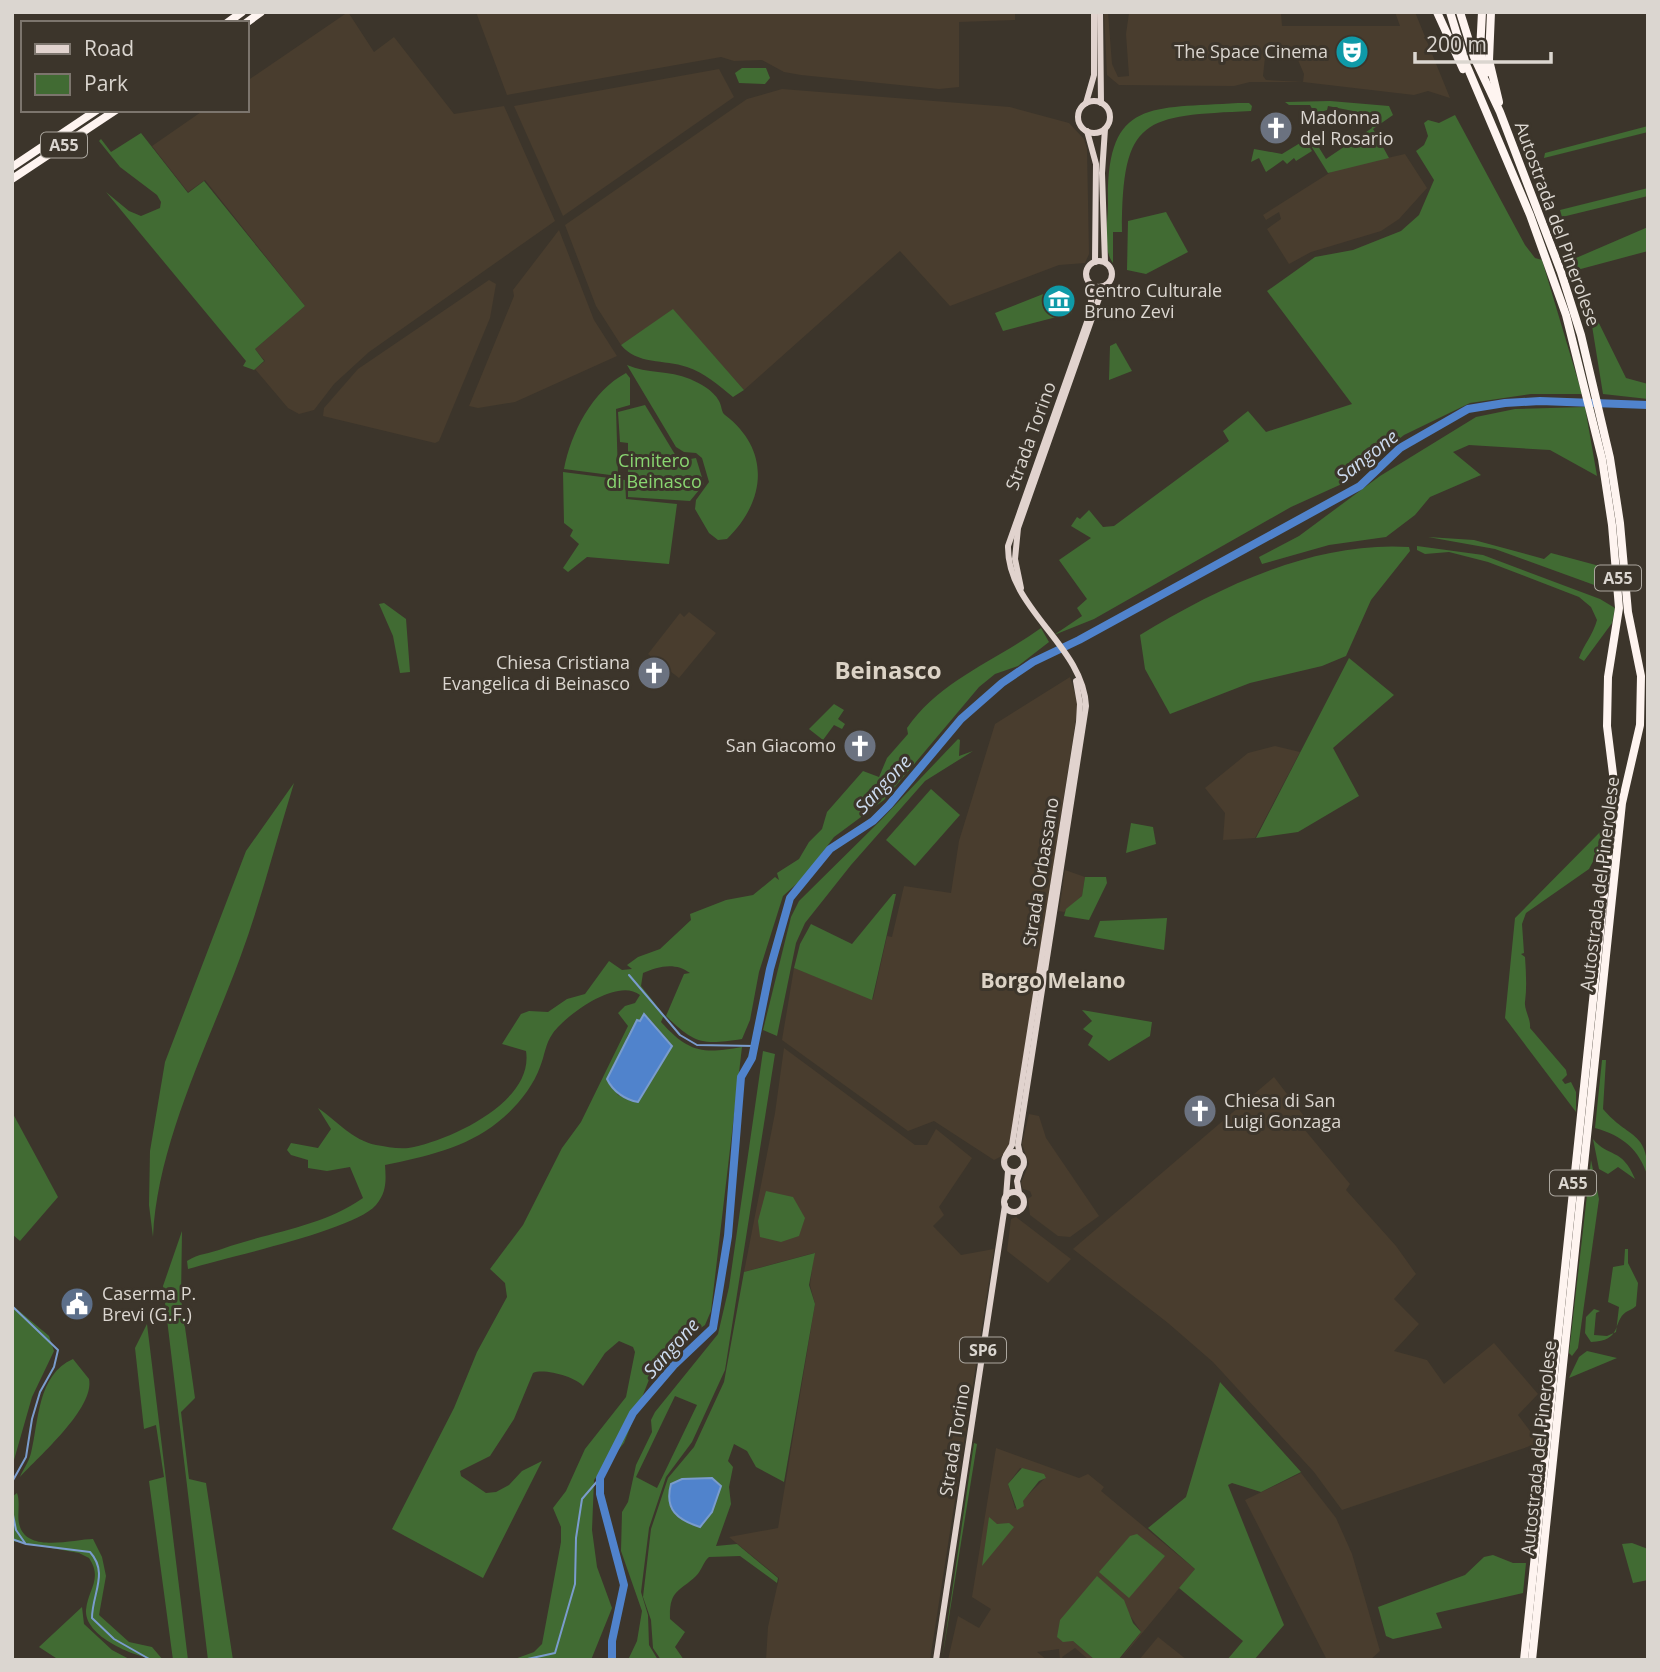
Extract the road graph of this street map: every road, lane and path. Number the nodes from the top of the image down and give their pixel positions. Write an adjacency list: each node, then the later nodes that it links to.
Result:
1 (1094, 12): 8 (main road)
2 (1100, 12): 9 (main road)
3 (1437, 12): 15 (highway)
4 (1450, 12): 15 (highway, Autostrada del Pinerolese / A55)
5 (1460, 12): 12 (highway, Autostrada del Pinerolese / A55)
6 (1482, 12): 12 (highway)
7 (1491, 12): 12 (highway)
8 (1086, 103): 9 (main road); 14 (main road)
9 (1101, 103): 13 (main road)
10 (94, 112): 16 (highway, A55)
11 (113, 112): 17 (highway, A55)
12 (1500, 112): 22 (highway, Autostrada del Pinerolese / A55)
13 (1105, 129): 14 (main road); 19 (main road)
14 (1087, 131): 18 (main road)
15 (1500, 144): 22 (highway, Autostrada del Pinerolese / A55)
16 (12, 167)
17 (12, 180)
18 (1095, 262): 19 (main road); 20 (main road)
19 (1105, 262): 21 (main road)
20 (1094, 286): 21 (main road); 23 (main road, Strada Torino)
21 (1103, 287): 23 (main road, Strada Torino)
22 (1606, 459): 34 (highway, Autostrada del Pinerolese / A55); 35 (highway, Autostrada del Pinerolese / A55)
23 (1024, 594): 24 (main road, Strada Torino)
24 (1073, 670): 25 (main road, Strada Orbassano); 26 (main road, Strada Orbassano)
25 (1020, 1154): 26 (main road); 27 (main road)
26 (1006, 1155): 28 (main road)
27 (1021, 1169): 28 (main road); 29 (main road)
28 (1008, 1171): 30 (main road)
29 (1019, 1194): 30 (main road); 31 (main road)
30 (1005, 1201): 31 (main road); 32 (main road, Strada Torino / SP6)
31 (1013, 1212): 32 (main road)
32 (1003, 1224): 33 (main road, Strada Torino / SP6)
33 (936, 1660)
34 (1524, 1660)
35 (1532, 1660)

